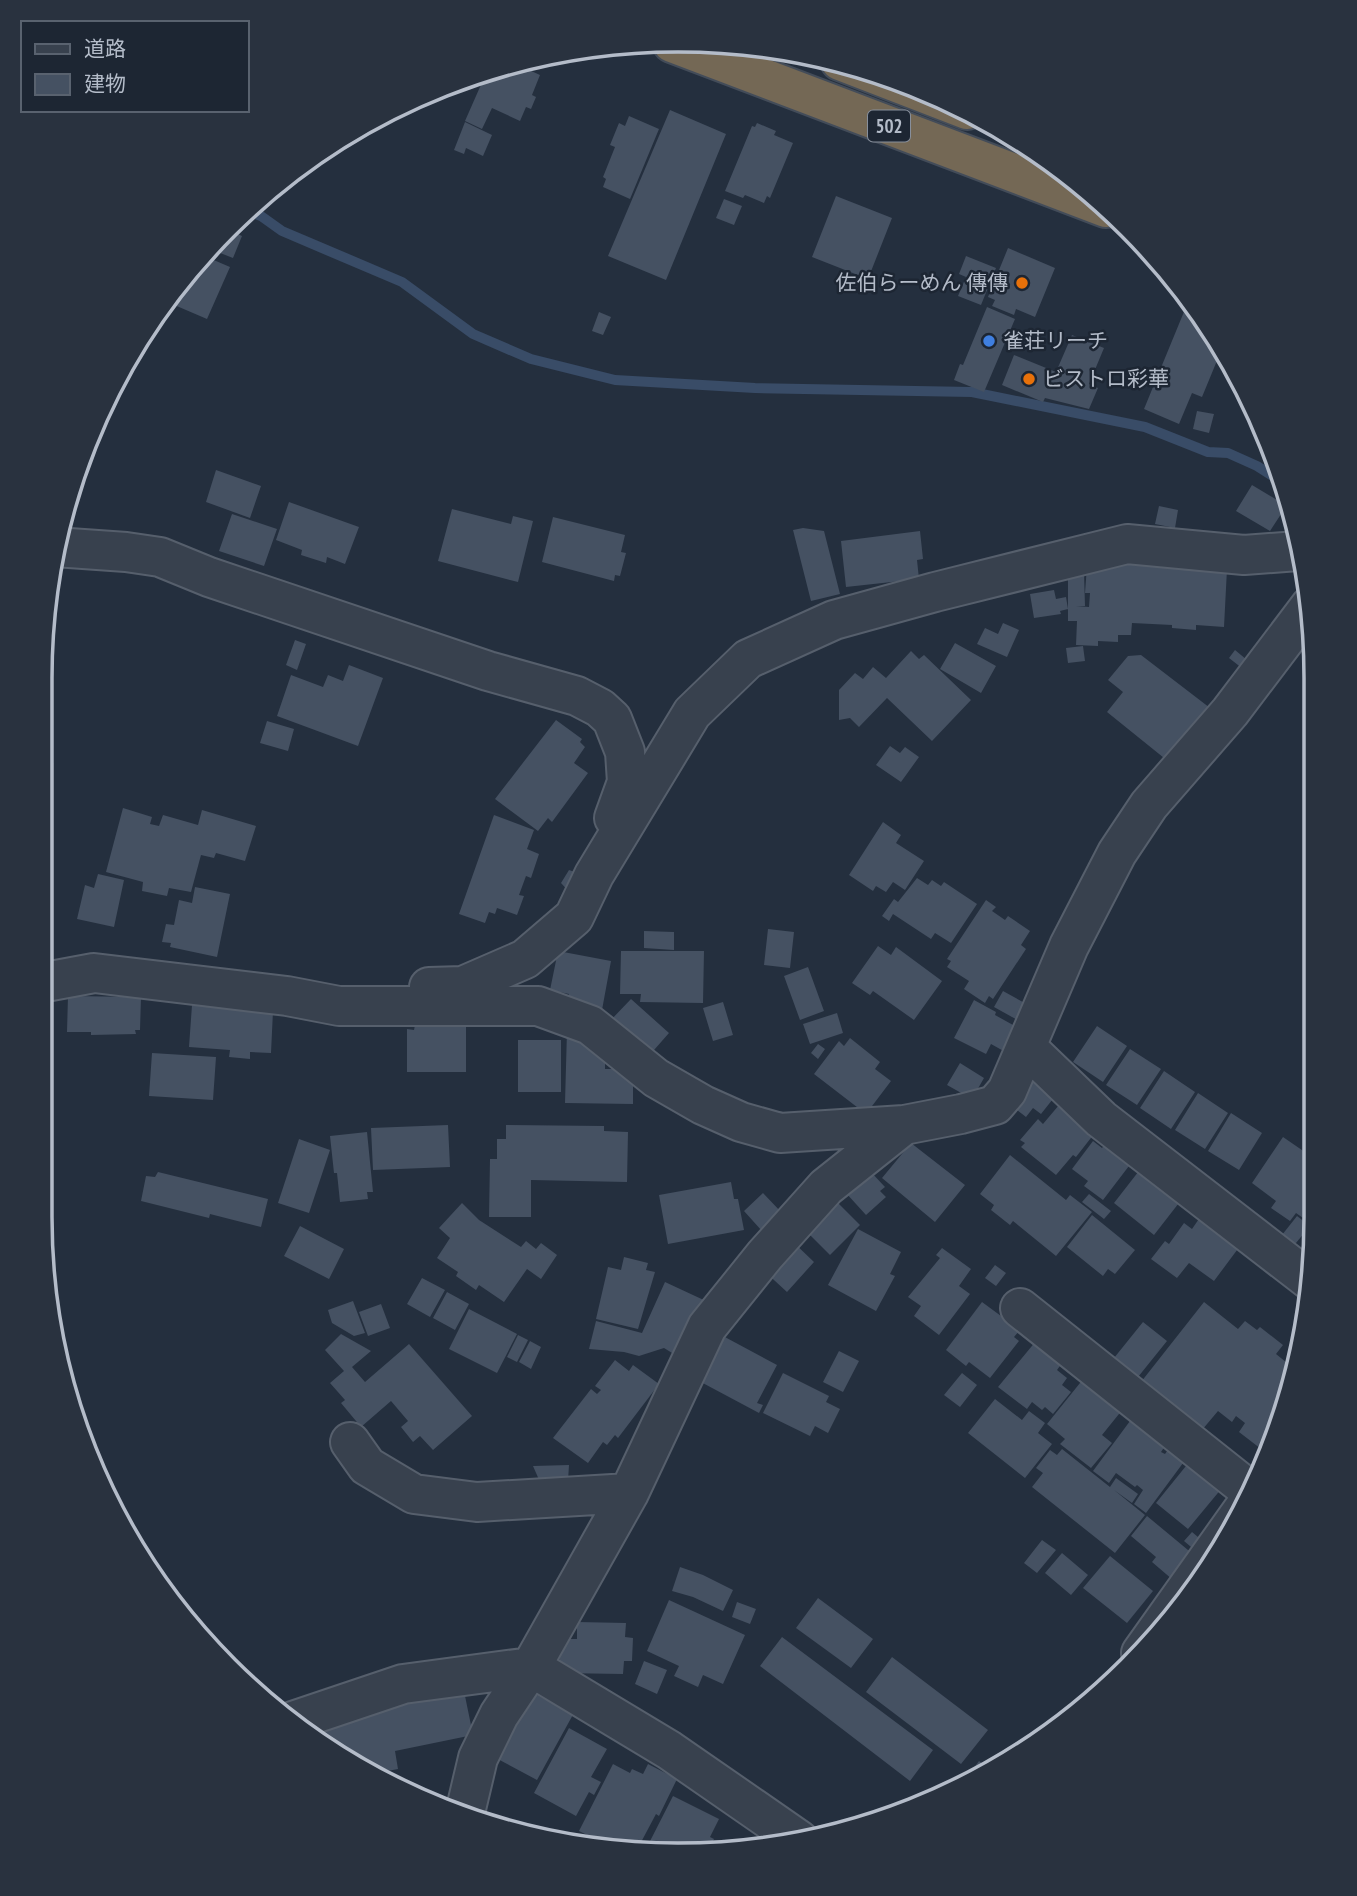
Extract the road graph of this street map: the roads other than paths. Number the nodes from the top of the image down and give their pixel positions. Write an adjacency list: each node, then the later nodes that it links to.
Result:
1 (698, 53): 2 (highway, 502)
2 (1079, 198)
3 (67, 548): 6 (street)
4 (1291, 552): 6 (street)
5 (1301, 618): 9 (street)
6 (594, 875): 8 (street)
7 (52, 981): 8 (street)
8 (287, 996): 10 (street)
9 (1026, 1047): 10 (street); 11 (street)
10 (904, 1125): 15 (street)
11 (1301, 1275)
12 (1020, 1308): 14 (street)
13 (350, 1442): 15 (street)
14 (1243, 1487)
15 (629, 1493): 16 (street)
16 (531, 1667): 17 (street); 18 (street); 19 (street)
17 (302, 1718)
18 (467, 1806)
19 (789, 1833)

